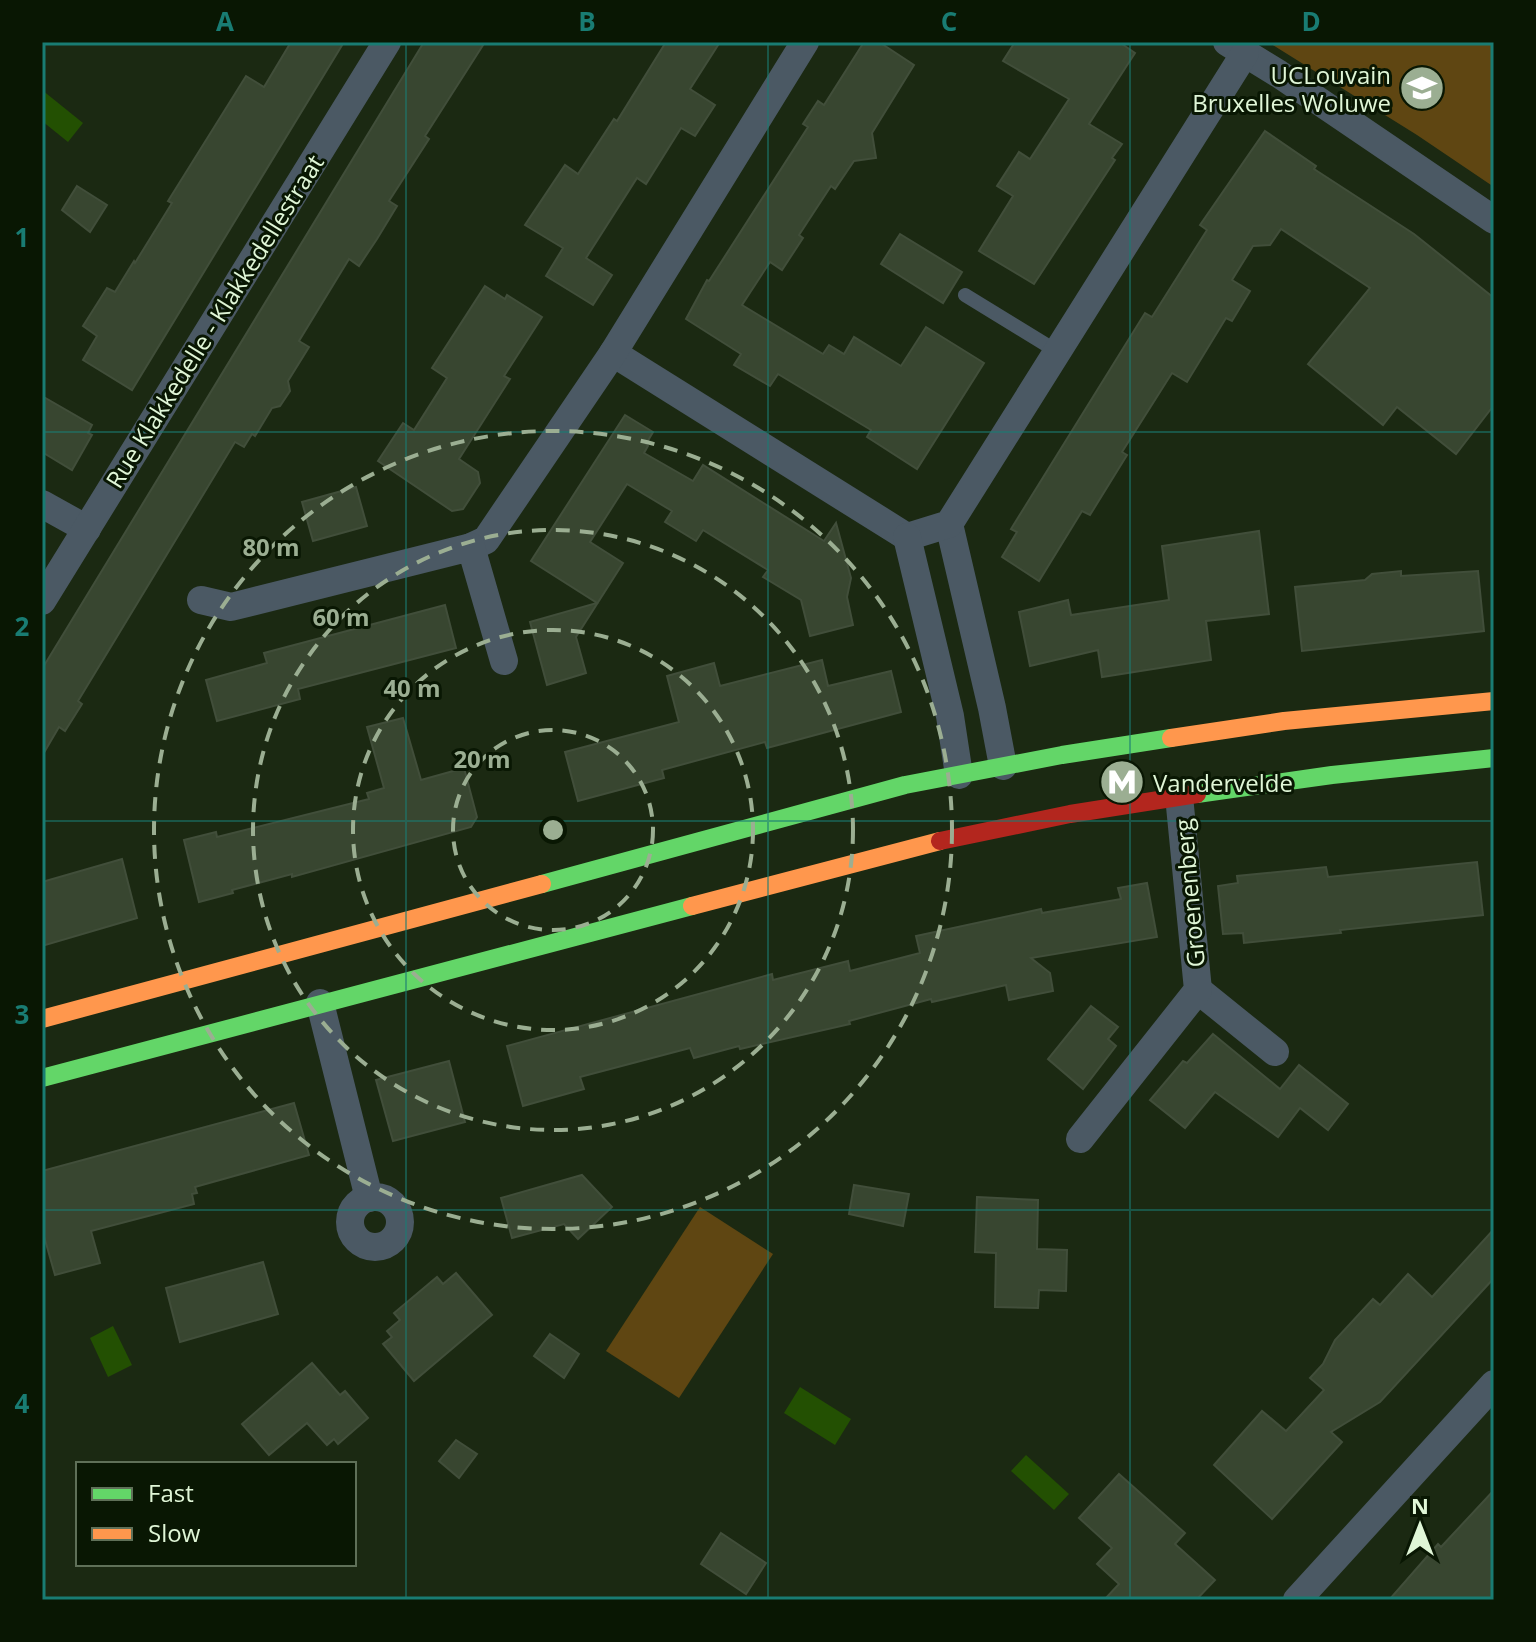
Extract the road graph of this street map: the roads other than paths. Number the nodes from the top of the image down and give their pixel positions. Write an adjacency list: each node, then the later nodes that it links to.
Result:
1 (387, 42): 10 (street, Rue Klakkedelle - Klakkedellestraat)
2 (805, 42): 7 (street)
3 (1236, 48): 4 (street); 6 (street)
4 (1494, 220)
5 (965, 295): 6 (lane)
6 (1058, 352): 9 (street)
7 (613, 353): 11 (street); 12 (street)
8 (42, 504): 10 (street)
9 (949, 524): 11 (street); 18 (street)
10 (87, 529): 14 (street, Rue Klakkedelle - Klakkedellestraat)
11 (907, 537): 19 (street)
12 (471, 547): 13 (street); 15 (street)
13 (201, 600)
14 (42, 601)
15 (504, 661)
16 (1494, 701): 18 (main road)
17 (1494, 758): 20 (main road)
18 (1003, 766): 19 (main road)
19 (959, 775): 23 (main road)
20 (1179, 796): 21 (street, Groenenberg); 22 (main road)
21 (1198, 990): 24 (street, Groenenberg); 26 (street, Groenenberg)
22 (320, 1003): 25 (main road); 27 (street)
23 (42, 1019)
24 (1275, 1052)
25 (42, 1078)
26 (1080, 1139)
27 (369, 1198)
28 (1494, 1384): 29 (street)
29 (1297, 1600)

